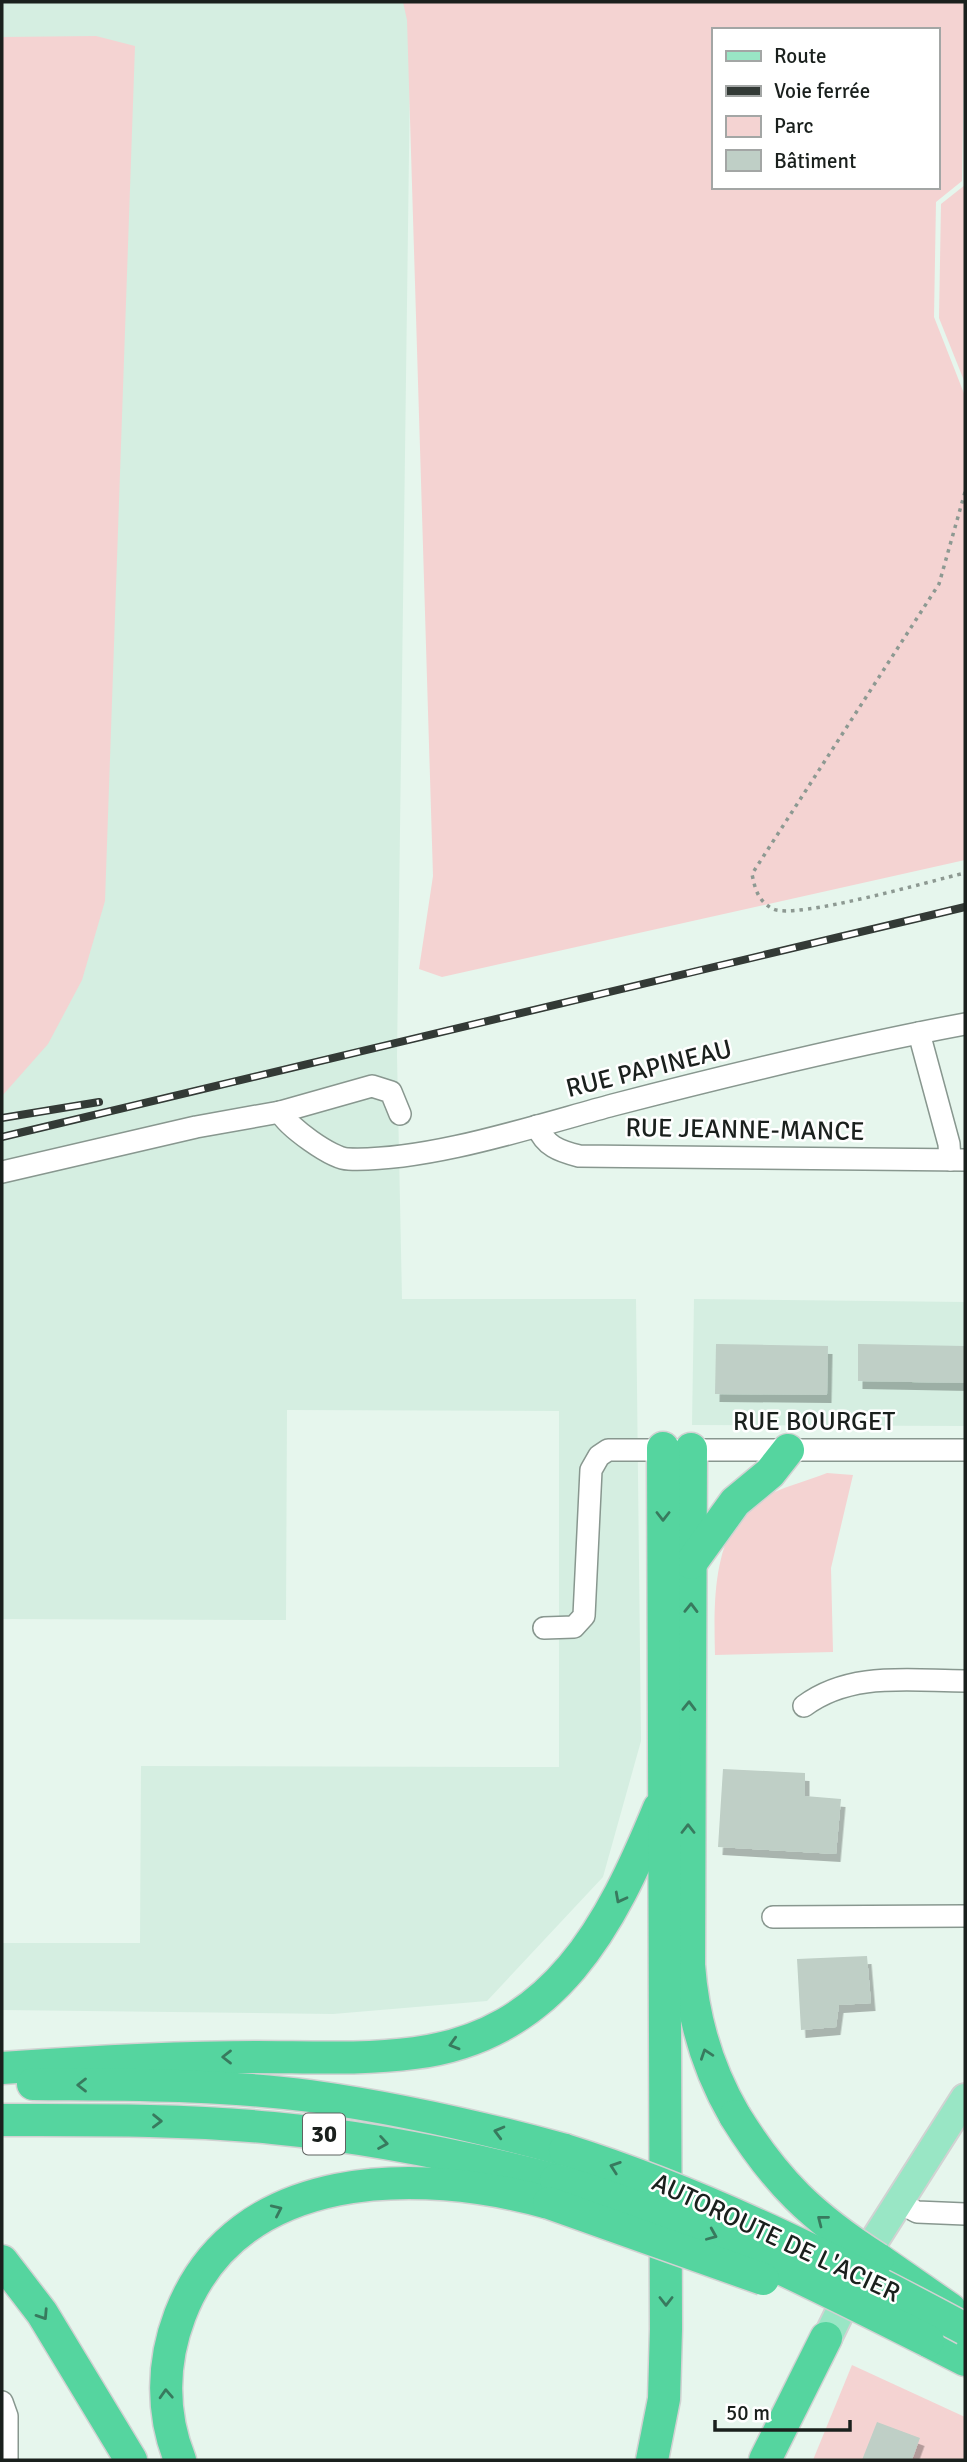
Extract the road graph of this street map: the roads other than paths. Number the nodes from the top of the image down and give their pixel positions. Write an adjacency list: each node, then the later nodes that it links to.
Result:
1 (965, 1024): 2 (street, RUE PAPINEAU)
2 (919, 1032): 5 (street, RUE PAPINEAU); 6 (street)
3 (281, 1112): 4 (street); 5 (street, RUE PAPINEAU); 7 (street)
4 (400, 1114)
5 (537, 1126): 6 (street, RUE JEANNE-MANCE)
6 (958, 1160)
7 (2, 1172)
8 (677, 1448): 9 (street, RUE BOURGET); 11 (highway); 12 (street, RUE BOURGET); 15 (highway, one-way to 15)
9 (788, 1450): 10 (street, RUE BOURGET); 11 (highway)
10 (965, 1450)
11 (691, 1563): 26 (highway, one-way to 11, bridge)
12 (544, 1628)
13 (965, 1681): 14 (street)
14 (804, 1706)
15 (664, 1796): 18 (highway, one-way to 18); 34 (highway, one-way to 34)
16 (965, 1916): 17 (street)
17 (773, 1917)
18 (2, 2068)
19 (2, 2084): 27 (highway, AUTOROUTE DE L'ACIER / 30, one-way to 19, bridge)
20 (964, 2103): 23 (main road)
21 (2, 2120): 22 (highway, AUTOROUTE DE L'ACIER / 30, one-way to 22)
22 (552, 2192): 29 (highway, AUTOROUTE DE L'ACIER / 30, one-way to 29, bridge); 33 (highway, one-way to 22)
23 (898, 2202): 24 (street); 28 (main road)
24 (965, 2214)
25 (2, 2261): 32 (highway, one-way to 32)
26 (965, 2319)
27 (965, 2329)
28 (826, 2338): 35 (highway); 36 (main road)
29 (965, 2360)
30 (2, 2402): 31 (street)
31 (7, 2460)
32 (131, 2460)
33 (180, 2460)
34 (652, 2460)
35 (765, 2460)
36 (776, 2460)

